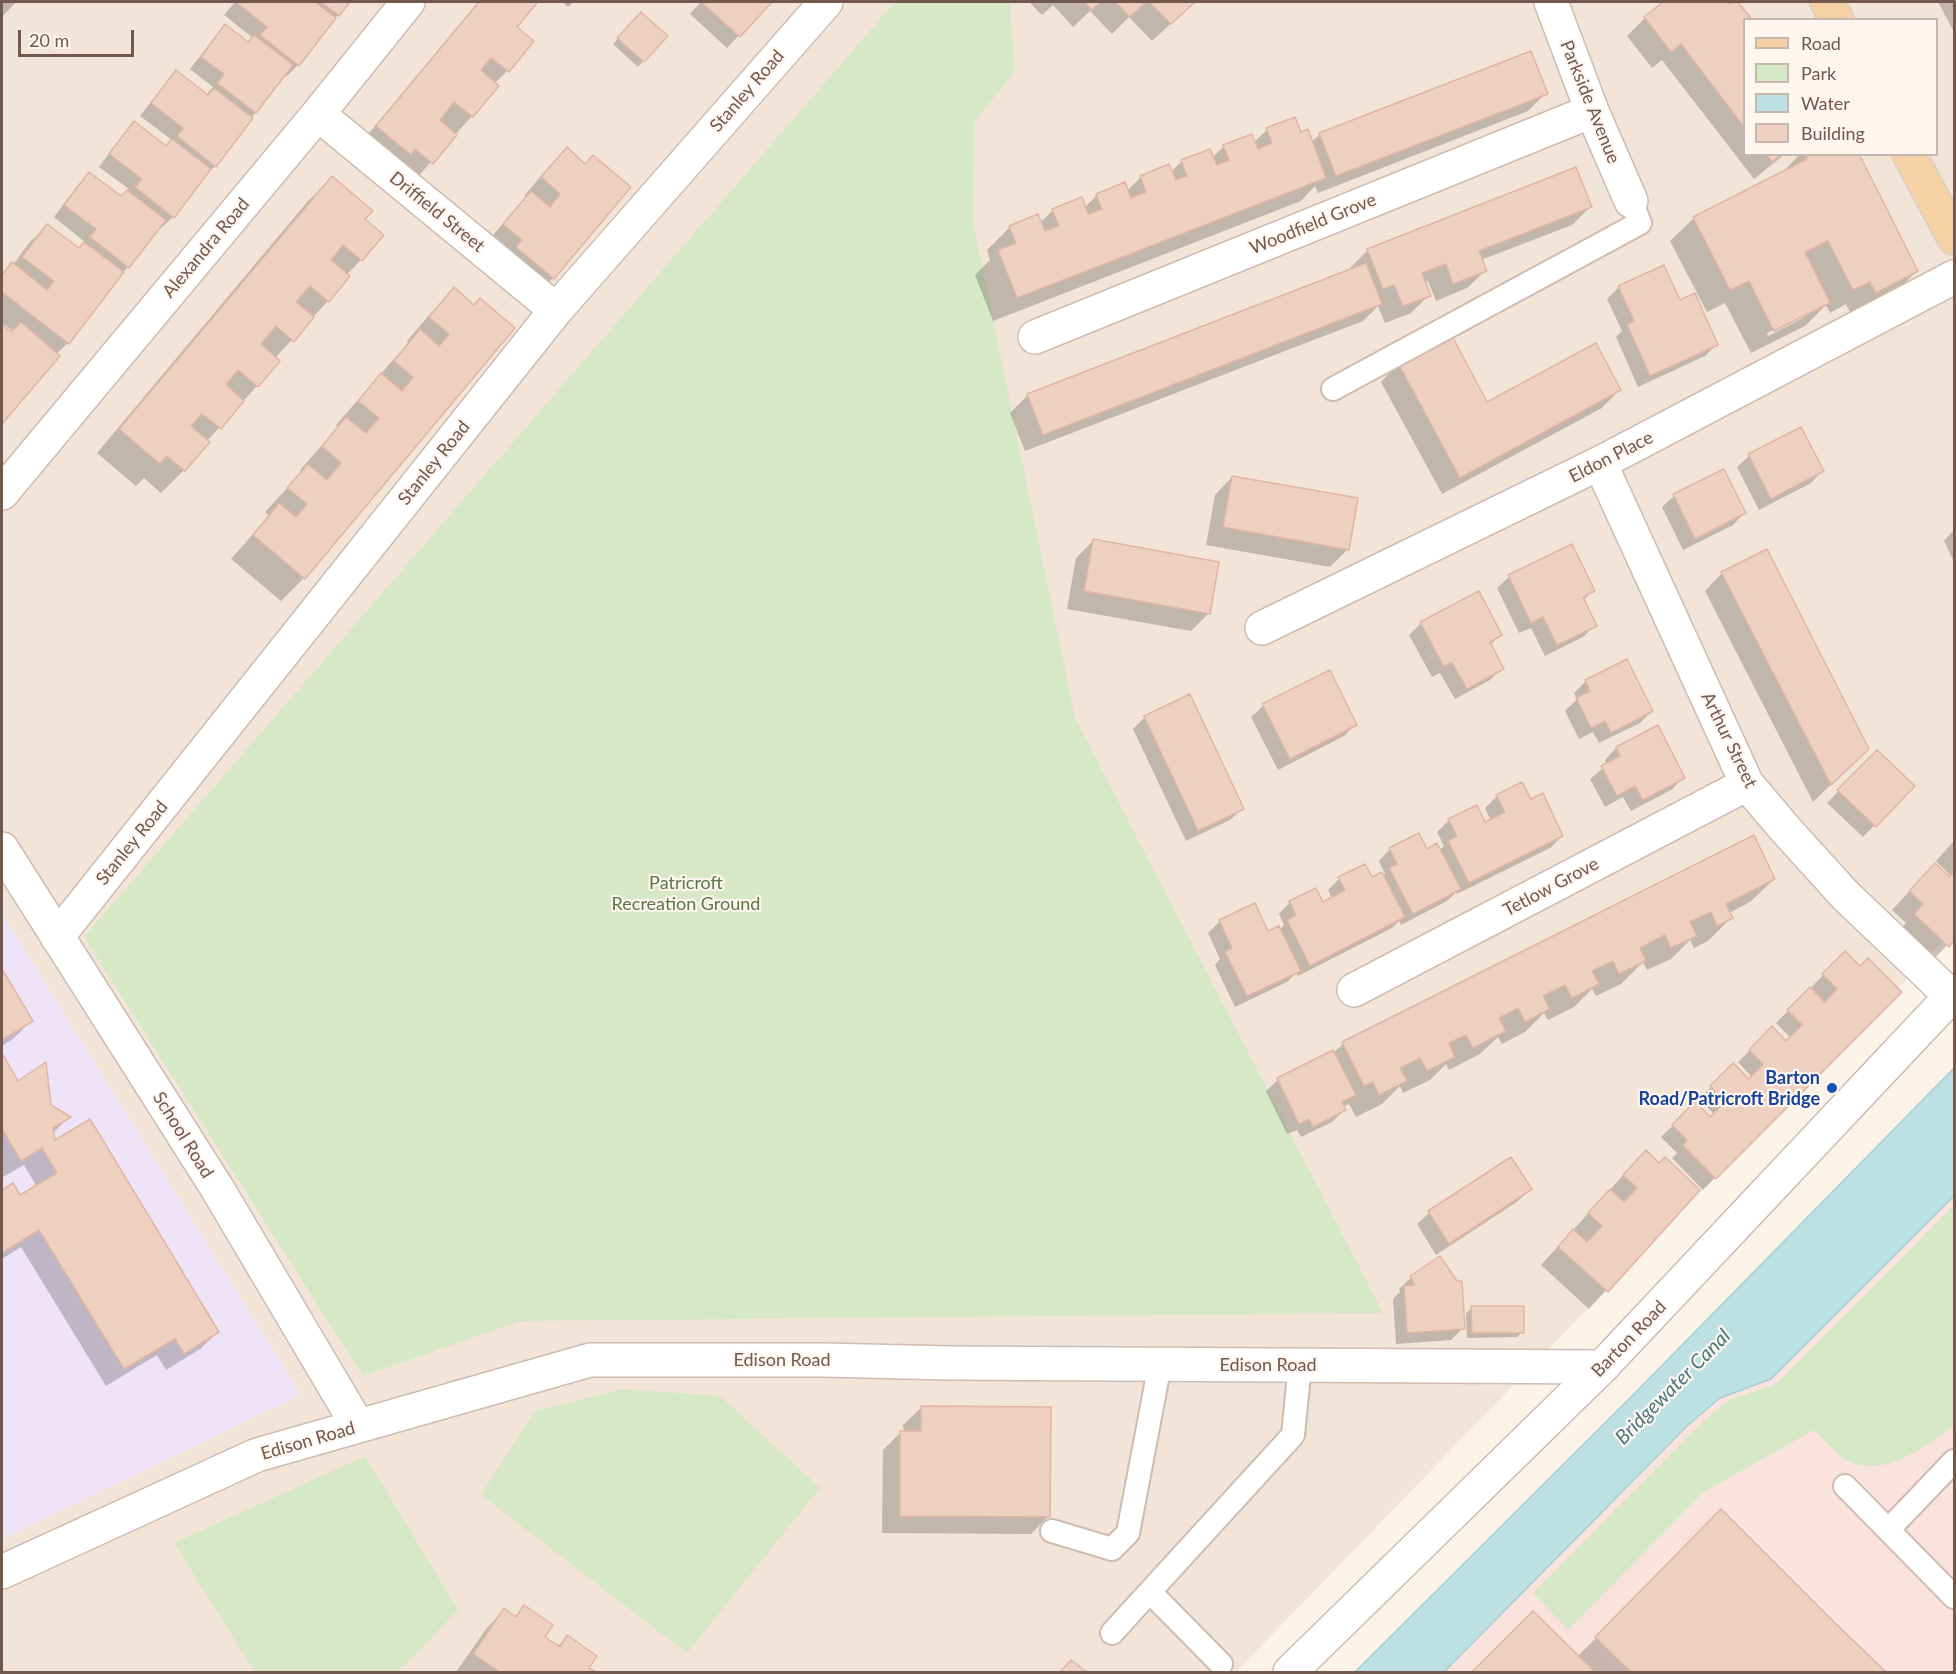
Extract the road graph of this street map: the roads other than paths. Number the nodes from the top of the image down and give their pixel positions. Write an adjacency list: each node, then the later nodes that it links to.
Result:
1 (408, 2): 7 (street, Alexandra Road)
2 (826, 2): 12 (street, Stanley Road)
3 (1551, 2): 6 (street, Parkside Avenue)
4 (1827, 2): 5 (main road)
5 (1836, 18)
6 (1592, 111): 9 (street, Parkside Avenue); 13 (street, Woodfield Grove)
7 (318, 114): 12 (street, Driffield Street); 16 (street, Alexandra Road)
8 (1910, 156): 10 (main road)
9 (1631, 201): 14 (lane)
10 (1954, 238)
11 (1954, 277): 15 (street, Eldon Place)
12 (556, 310): 20 (street, Stanley Road)
13 (1035, 337)
14 (1333, 389)
15 (1600, 463): 17 (street, Eldon Place); 18 (street, Arthur Street)
16 (2, 493)
17 (1262, 628)
18 (1747, 784): 21 (street, Tetlow Grove); 22 (street, Arthur Street)
19 (2, 849): 20 (street, School Road)
20 (57, 937): 26 (street, School Road)
21 (1354, 990)
22 (1953, 994): 25 (street, Barton Road)
23 (1160, 1364): 24 (street, Edison Road); 26 (street, Edison Road); 30 (lane)
24 (1300, 1365): 25 (street, Edison Road); 32 (lane)
25 (1602, 1367): 36 (street, Barton Road)
26 (358, 1426): 31 (street, Edison Road)
27 (1954, 1461): 29 (lane)
28 (1845, 1486): 29 (lane)
29 (1888, 1530): 33 (lane)
30 (1052, 1531)
31 (2, 1572)
32 (1150, 1592): 34 (lane); 35 (lane)
33 (1954, 1597)
34 (1112, 1634)
35 (1221, 1664)
36 (1290, 1672)

